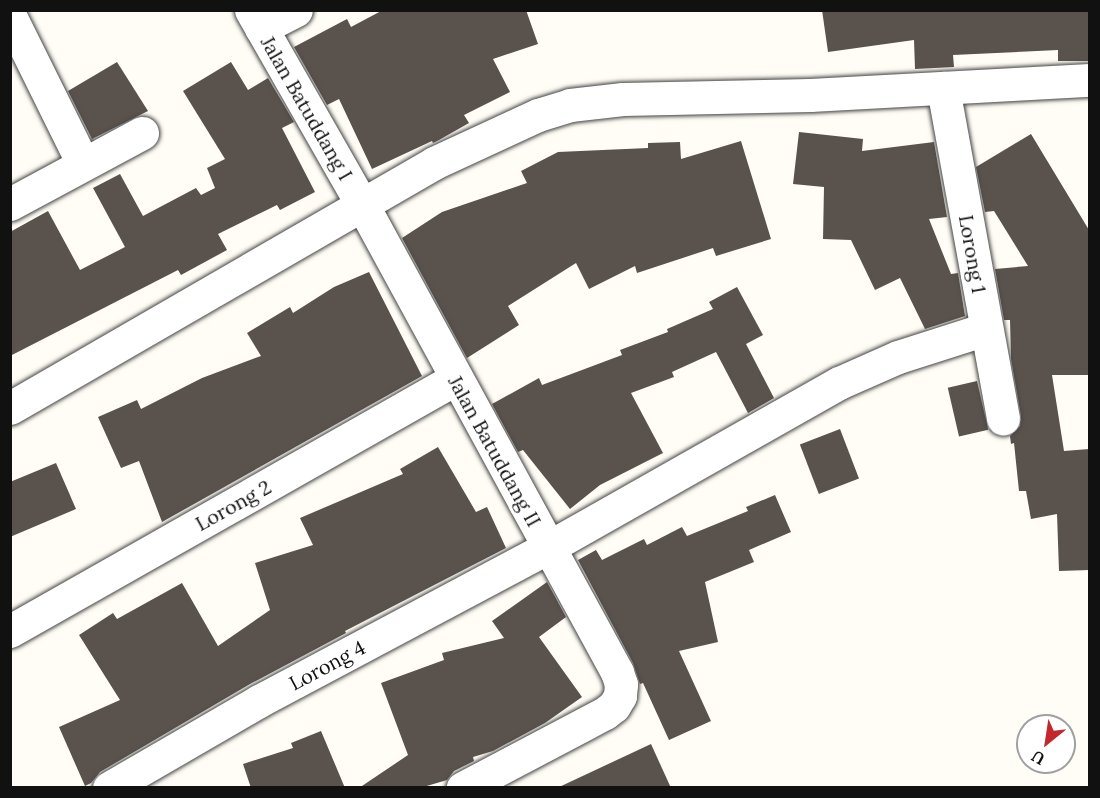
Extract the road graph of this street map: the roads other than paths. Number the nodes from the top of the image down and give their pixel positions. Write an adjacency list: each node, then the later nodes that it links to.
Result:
1 (296, 10): 3 (street)
2 (10, 16): 7 (street)
3 (256, 19): 9 (street, Jalan Batuddang I)
4 (1089, 80): 5 (street)
5 (943, 88): 9 (street); 10 (street, Lorong 1)
6 (142, 133): 7 (street)
7 (83, 164): 8 (street)
8 (10, 204)
9 (363, 206): 11 (street, Jalan Batuddang II); 12 (street)
10 (986, 329): 13 (street, Lorong 1); 14 (street, Lorong 4)
11 (456, 379): 14 (street, Jalan Batuddang II); 15 (street, Lorong 2)
12 (10, 408)
13 (1003, 419)
14 (549, 547): 16 (street, Lorong 4); 17 (street, Jalan Batuddang II)
15 (10, 631)
16 (109, 788)
17 (463, 788)

